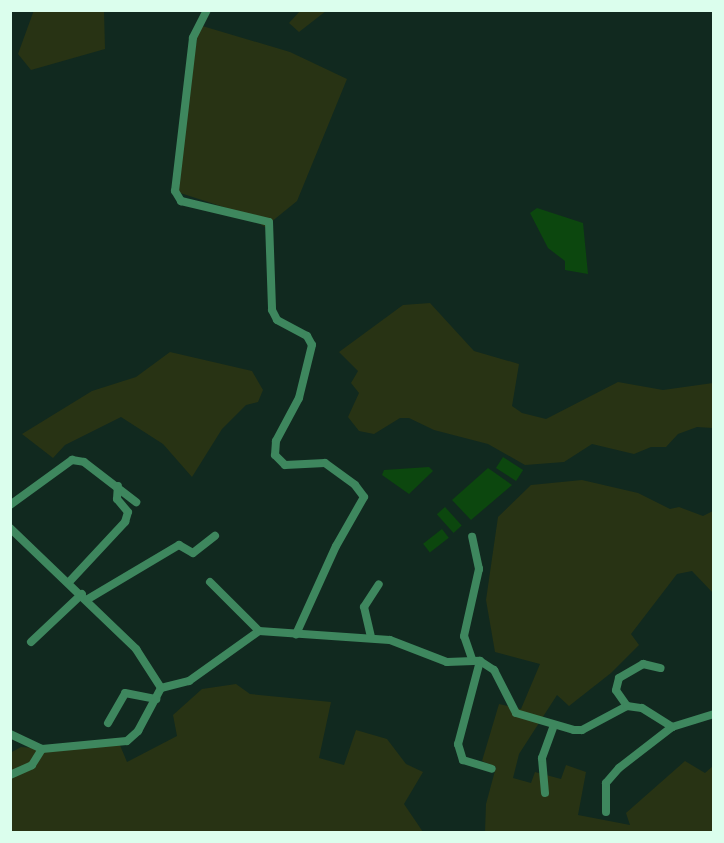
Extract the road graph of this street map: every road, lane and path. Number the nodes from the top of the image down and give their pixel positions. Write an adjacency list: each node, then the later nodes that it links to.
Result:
1 (207, 10): 13 (street)
2 (118, 486): 3 (street); 4 (street); 8 (street)
3 (136, 501)
4 (10, 505)
5 (10, 528): 8 (street)
6 (215, 536): 11 (street)
7 (472, 537): 16 (street)
8 (69, 581): 11 (street)
9 (210, 582): 12 (street)
10 (379, 584): 14 (street)
11 (85, 596): 15 (street); 18 (street)
12 (259, 631): 13 (street); 18 (street)
13 (296, 634): 14 (street)
14 (371, 638): 16 (street)
15 (32, 642)
16 (476, 660): 23 (street); 27 (street)
17 (661, 668): 20 (street)
18 (161, 688): 19 (street)
19 (156, 699): 22 (street); 26 (street)
20 (627, 706): 23 (street); 24 (street)
21 (714, 714): 24 (street)
22 (108, 723)
23 (554, 725): 29 (street)
24 (672, 728): 30 (street)
25 (10, 734): 26 (street)
26 (42, 749): 28 (street)
27 (492, 769)
28 (10, 775)
29 (545, 793)
30 (606, 812)

